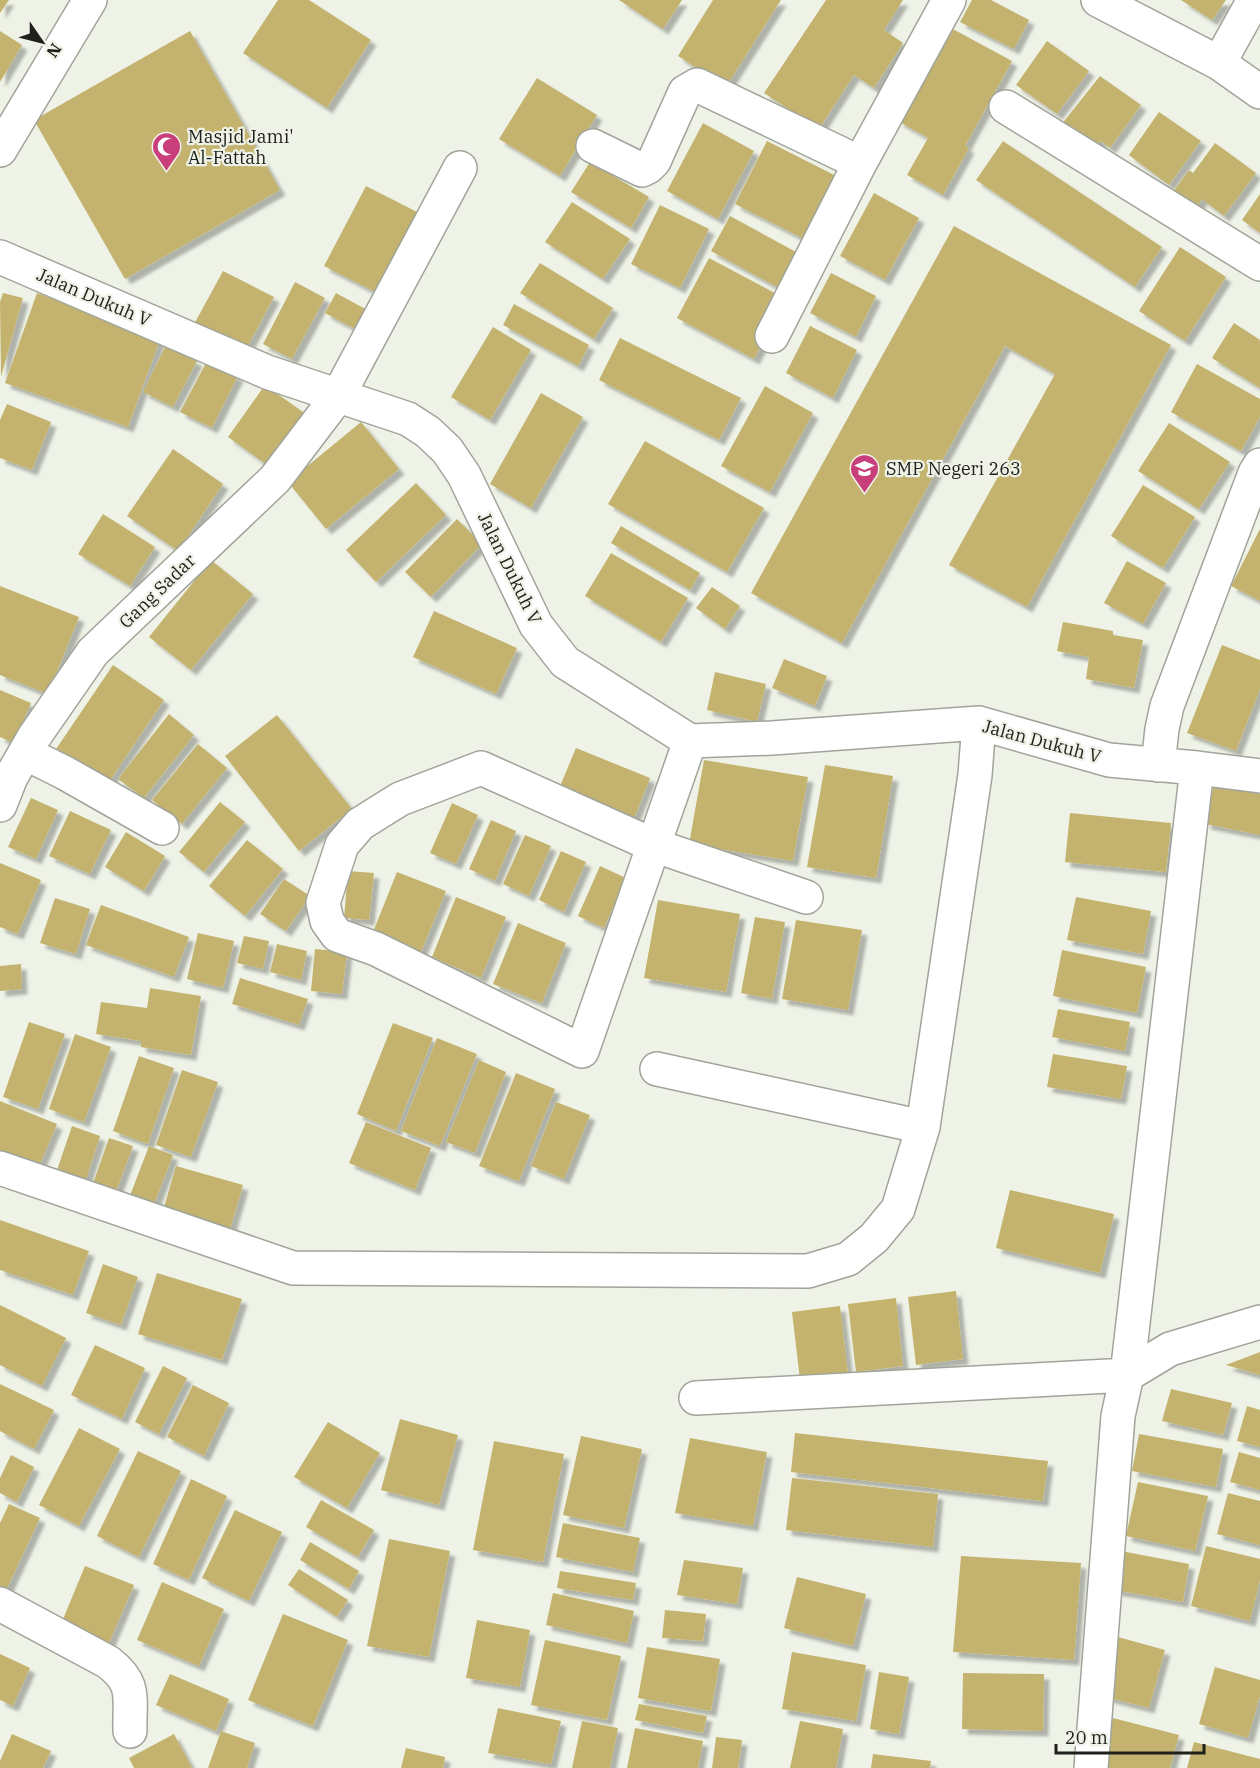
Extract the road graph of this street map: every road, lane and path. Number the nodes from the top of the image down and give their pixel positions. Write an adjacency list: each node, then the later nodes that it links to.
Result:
1 (90, 0): 9 (street)
2 (949, 0): 10 (street)
3 (1098, 0): 5 (street)
4 (1254, 0): 5 (street)
5 (1219, 63): 6 (street)
6 (1260, 92)
7 (1006, 107): 13 (street)
8 (593, 146): 10 (street)
9 (0, 150)
10 (860, 163): 14 (street)
11 (460, 168): 15 (street, Gang Sadar)
12 (0, 257): 15 (street, Jalan Dukuh V)
13 (1260, 264)
14 (772, 336)
15 (338, 396): 18 (street, Jalan Dukuh V); 22 (street, Gang Sadar)
16 (1260, 465): 19 (street)
17 (979, 723): 18 (street, Jalan Dukuh V); 19 (street, Jalan Dukuh V); 27 (street)
18 (690, 741): 24 (street)
19 (1158, 765): 20 (street, Jalan Dukuh V)
20 (1197, 768): 21 (street, Jalan Dukuh V); 30 (street)
21 (1260, 776)
22 (9, 777): 23 (street)
23 (162, 828)
24 (653, 845): 24 (street); 25 (street)
25 (806, 897)
26 (657, 1069): 27 (street)
27 (923, 1127): 28 (street)
28 (0, 1168)
29 (1260, 1322): 30 (street)
30 (1127, 1375): 31 (street); 34 (street)
31 (696, 1398)
32 (0, 1604): 33 (street)
33 (130, 1731)
34 (1091, 1768)

